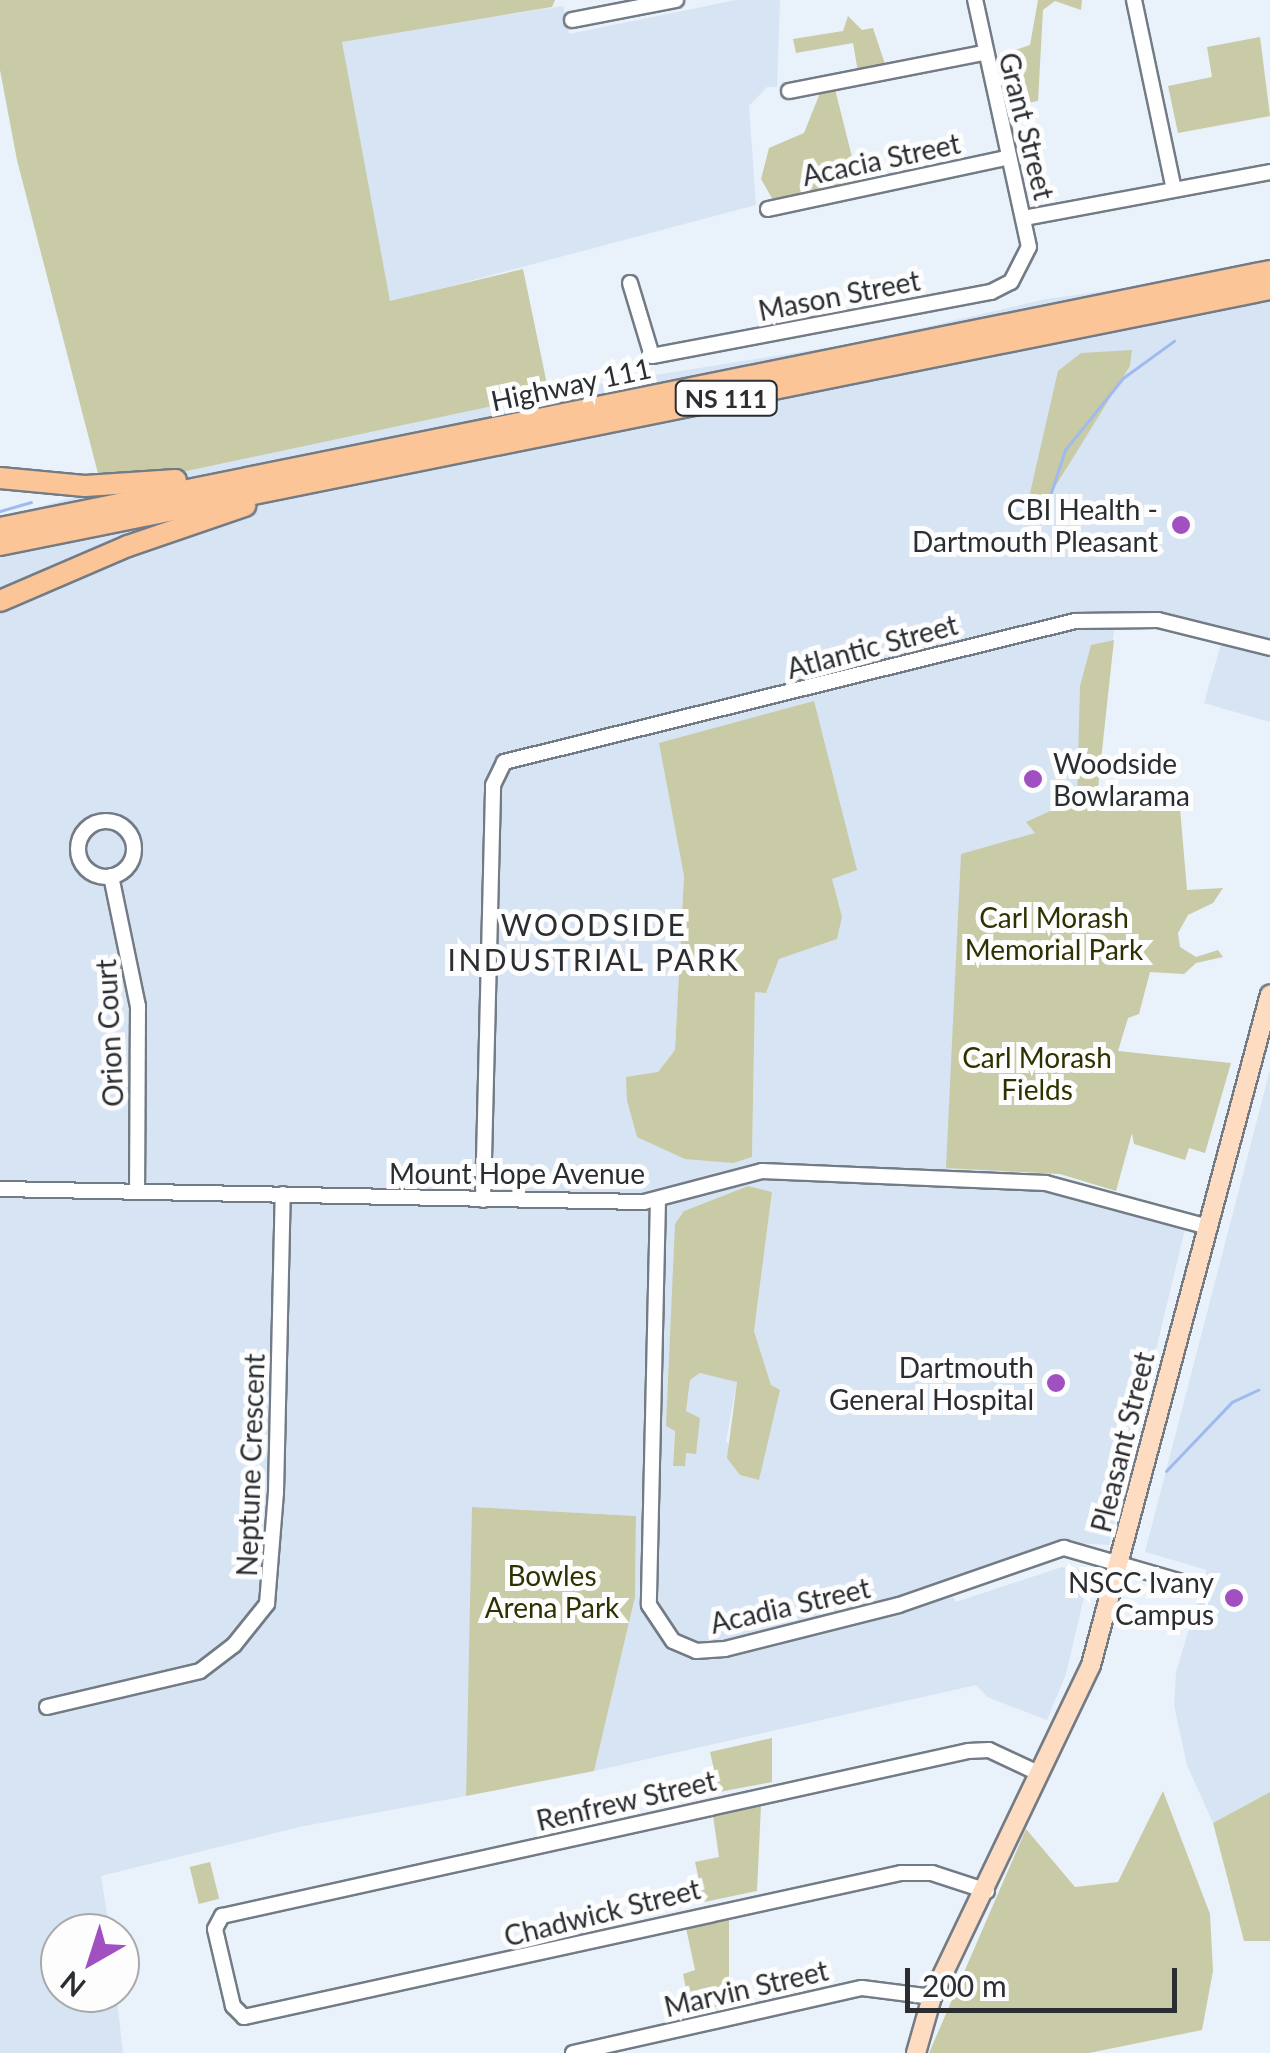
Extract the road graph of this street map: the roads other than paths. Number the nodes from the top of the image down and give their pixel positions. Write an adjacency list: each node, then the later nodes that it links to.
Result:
1 (676, 0): 4 (street)
2 (974, 0): 5 (street, Grant Street)
3 (1134, 0): 9 (street)
4 (572, 20)
5 (983, 53): 6 (street); 7 (street, Grant Street)
6 (789, 91)
7 (1005, 158): 10 (street, Acacia Street); 11 (street, Grant Street)
8 (1270, 172): 9 (street)
9 (1174, 190): 11 (street)
10 (768, 209)
11 (1024, 218): 12 (street, Grant Street)
12 (1025, 264): 14 (street, Mason Street)
13 (1270, 271): 16 (highway, Highway 111 / NS 111)
14 (630, 283)
15 (1270, 289): 17 (highway, Highway 111 / NS 111)
16 (514, 424): 18 (highway); 19 (highway, Highway 111 / NS 111)
17 (408, 462): 20 (highway, Highway 111 / NS 111); 21 (highway)
18 (0, 478)
19 (0, 528)
20 (0, 544)
21 (0, 601)
22 (1270, 648): 29 (street, Atlantic Street)
23 (111, 876): 23 (street); 26 (street, Orion Court)
24 (1270, 994): 30 (main road, Pleasant Street)
25 (0, 1188): 26 (street, Mount Hope Avenue)
26 (137, 1189): 27 (street, Mount Hope Avenue)
27 (282, 1194): 29 (street, Mount Hope Avenue); 33 (street, Neptune Crescent)
28 (658, 1199): 29 (street, Mount Hope Avenue); 30 (street, Mount Hope Avenue); 31 (street, Acadia Street)
29 (484, 1200)
30 (1204, 1226): 31 (main road, Pleasant Street)
31 (1120, 1562): 32 (street, Acadia Street); 34 (main road, Pleasant Street)
32 (1196, 1586)
33 (47, 1707)
34 (1038, 1773): 35 (main road, Pleasant Street); 37 (street, Renfrew Street)
35 (986, 1891): 36 (main road, Pleasant Street); 37 (street, Chadwick Street)
36 (932, 1997): 38 (street, Marvin Street); 39 (main road, Pleasant Street)
37 (234, 2006)
38 (572, 2053)
39 (916, 2053)

